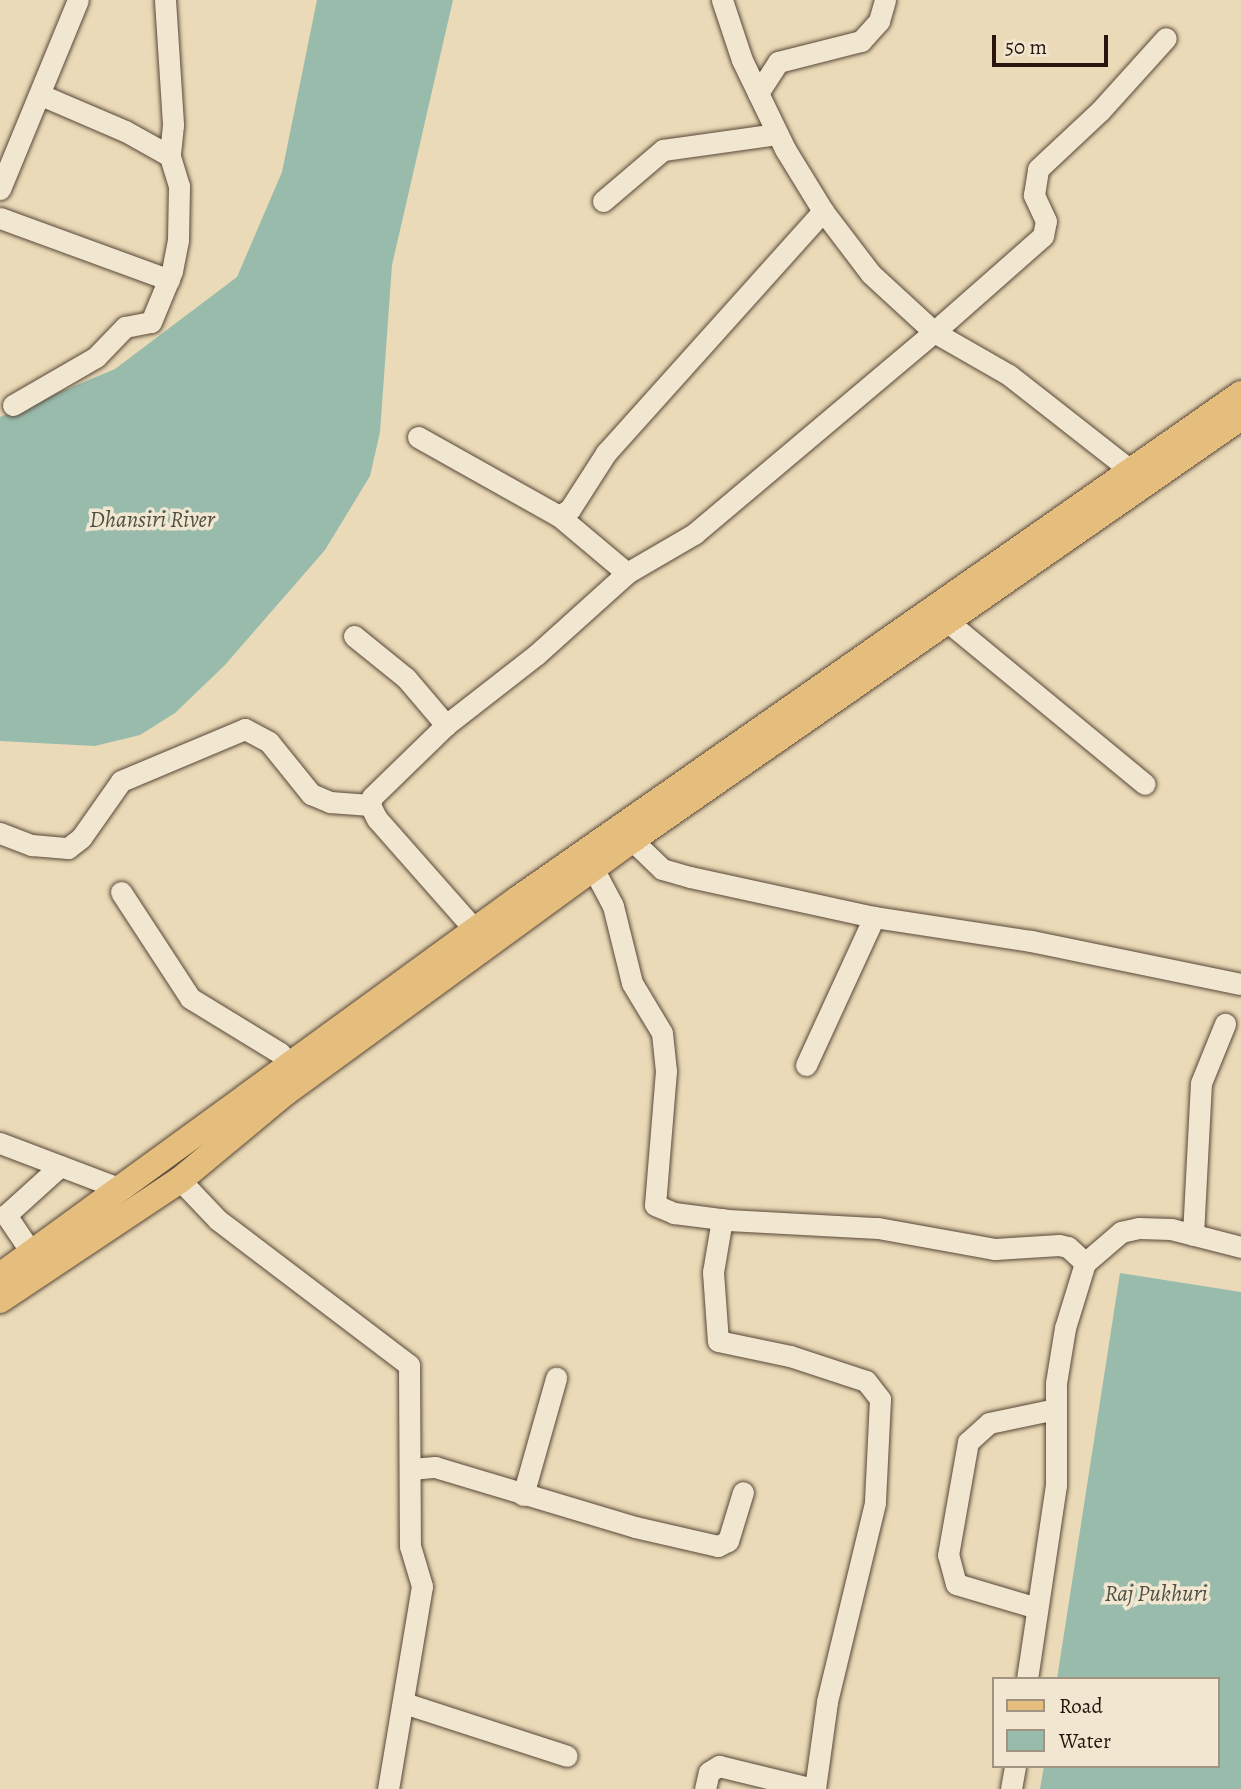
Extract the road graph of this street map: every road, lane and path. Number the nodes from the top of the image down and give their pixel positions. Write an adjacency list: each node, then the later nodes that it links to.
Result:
1 (78, 0): 7 (street)
2 (165, 0): 9 (street)
3 (722, 0): 6 (street)
4 (885, 0): 6 (street)
5 (1167, 38): 15 (street)
6 (758, 93): 8 (street)
7 (41, 95): 9 (street); 10 (street)
8 (777, 134): 11 (street); 12 (street)
9 (170, 156): 14 (street)
10 (0, 189)
11 (603, 201)
12 (822, 211): 15 (street); 21 (street)
13 (0, 218): 14 (street)
14 (169, 280): 17 (street)
15 (934, 332): 20 (street); 22 (street)
16 (1241, 394): 20 (main road)
17 (13, 405)
18 (1241, 416): 23 (main road)
19 (418, 437): 21 (street)
20 (1130, 470): 33 (main road)
21 (559, 516): 22 (street)
22 (627, 573): 25 (street)
23 (947, 621): 26 (street); 29 (main road)
24 (354, 636): 25 (street)
25 (446, 725): 27 (street)
26 (1145, 784)
27 (370, 805): 28 (street); 33 (street)
28 (0, 833)
29 (632, 840): 30 (main road); 32 (street)
30 (595, 872): 40 (main road); 42 (street)
31 (121, 892): 36 (street)
32 (874, 917): 34 (street); 37 (street)
33 (475, 930): 36 (main road)
34 (1241, 984)
35 (1225, 1024): 43 (street)
36 (289, 1064): 41 (main road)
37 (806, 1066)
38 (0, 1143): 39 (street)
39 (60, 1166): 41 (street); 45 (street)
40 (180, 1180): 48 (main road); 51 (street)
41 (116, 1187): 45 (main road)
42 (722, 1219): 46 (street); 61 (street)
43 (1194, 1234): 44 (street); 46 (street)
44 (1241, 1247)
45 (31, 1252): 47 (main road)
46 (1085, 1263): 50 (street)
47 (0, 1276)
48 (0, 1300)
49 (556, 1378): 53 (street)
50 (1056, 1409): 54 (street); 54 (street)
51 (411, 1469): 53 (street); 56 (street)
52 (743, 1492): 53 (street)
53 (523, 1495)
54 (1037, 1608): 55 (street)
55 (1027, 1677)
56 (404, 1703): 57 (street); 59 (street)
57 (567, 1756)
58 (1015, 1768): 62 (street)
59 (388, 1789)
60 (705, 1789): 61 (street)
61 (814, 1789)
62 (1011, 1789)

